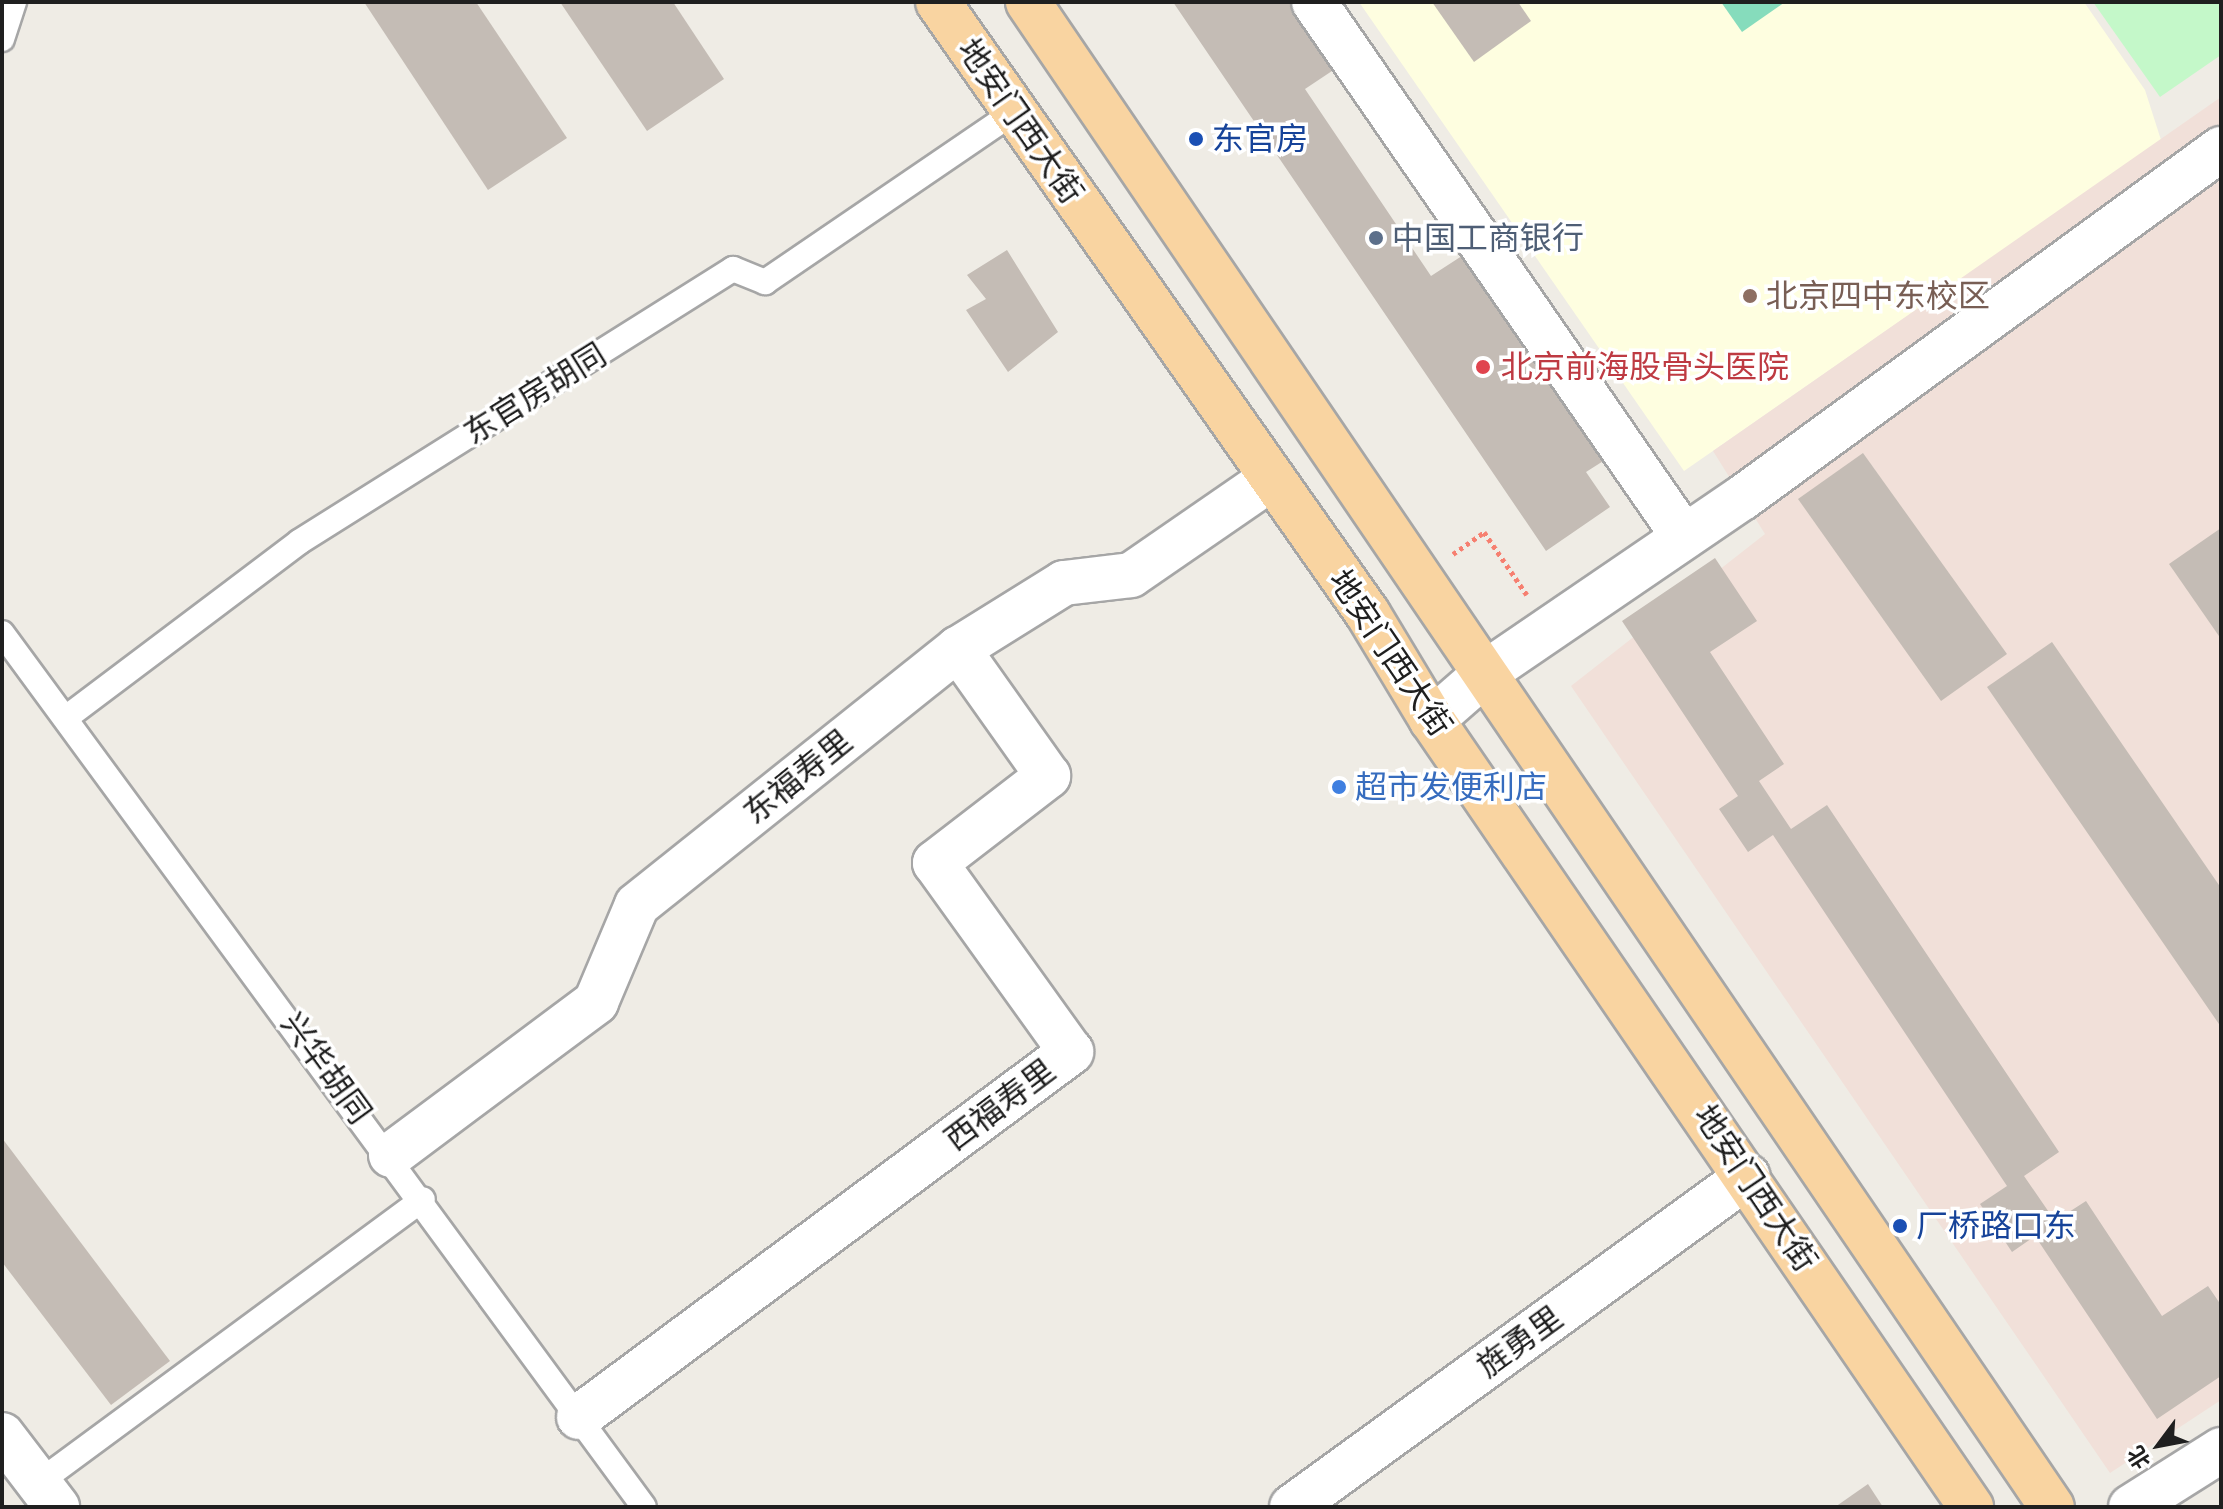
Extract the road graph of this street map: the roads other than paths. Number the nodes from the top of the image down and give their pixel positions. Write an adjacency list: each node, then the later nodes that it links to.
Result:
1 (14, 2): 5 (lane)
2 (938, 2): 6 (main road, 地安门西大街)
3 (1028, 2): 12 (main road, 地安门西大街)
4 (1314, 2): 9 (street)
5 (2, 39)
6 (1014, 112): 8 (main road, 地安门西大街); 13 (lane, 东官房胡同)
7 (2221, 149): 9 (street)
8 (1270, 479): 11 (street, 东福寿里); 14 (main road, 地安门西大街)
9 (1684, 537): 12 (street)
10 (2, 633): 13 (lane, 兴华胡同)
11 (958, 649): 15 (street, 东福寿里); 18 (street, 西福寿里)
12 (1488, 671): 14 (street); 25 (main road, 地安门西大街)
13 (67, 717): 15 (lane, 兴华胡同)
14 (1432, 720): 16 (main road, 地安门西大街)
15 (391, 1155): 17 (lane, 兴华胡同)
16 (1748, 1176): 23 (street, 旌勇里); 24 (main road, 地安门西大街)
17 (423, 1199): 18 (lane, 兴华胡同); 21 (lane)
18 (579, 1417): 22 (lane, 兴华胡同)
19 (2, 1435): 21 (street)
20 (2221, 1450): 26 (street)
21 (48, 1495)
22 (644, 1507)
23 (1292, 1507)
24 (1971, 1507)
25 (2052, 1507)
26 (2131, 1507)

